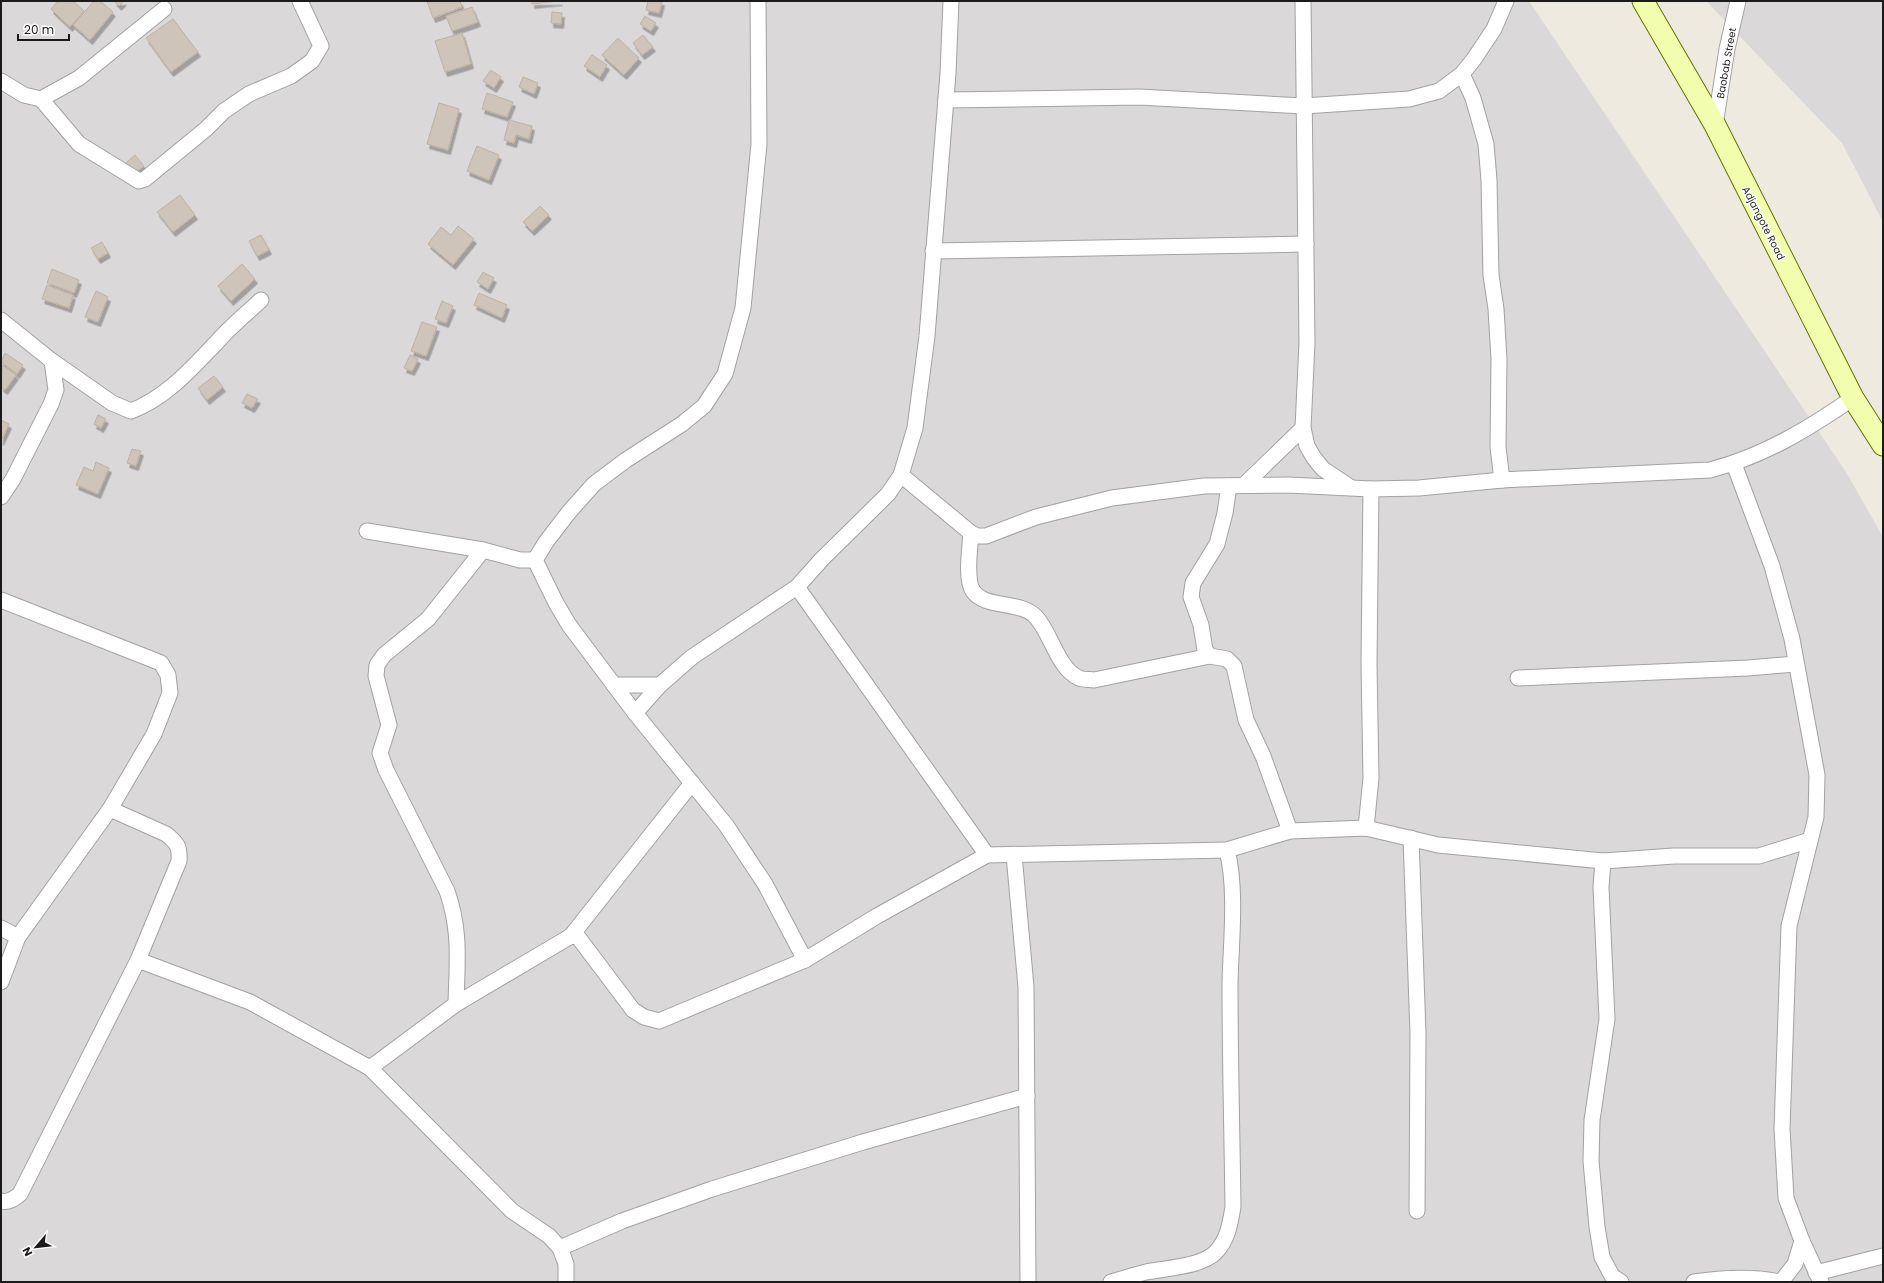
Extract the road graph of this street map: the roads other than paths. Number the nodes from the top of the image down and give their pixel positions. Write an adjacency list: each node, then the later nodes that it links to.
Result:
1 (300, 1): 11 (street)
2 (758, 1): 34 (street)
3 (951, 1): 12 (street)
4 (1303, 1): 13 (street)
5 (1506, 1): 9 (street)
6 (1643, 1): 14 (street, Adjangote Road)
7 (1738, 1): 14 (street, Baobab Street)
8 (164, 9): 11 (street)
9 (1462, 74): 13 (street); 25 (street)
10 (1, 81): 11 (street)
11 (41, 99)
12 (946, 100): 13 (street); 16 (street)
13 (1304, 106): 15 (street)
14 (1715, 125): 20 (street, Adjangote Road)
15 (1306, 244): 16 (street); 21 (street)
16 (933, 251): 24 (street)
17 (261, 300): 19 (street)
18 (1, 320): 19 (street)
19 (52, 361): 30 (street)
20 (1853, 398): 22 (street, Adjangote Road); 23 (street)
21 (1303, 428): 26 (street); 28 (street)
22 (1883, 444)
23 (1734, 464): 25 (street); 38 (street)
24 (901, 475): 32 (street); 35 (street)
25 (1502, 480): 29 (street)
26 (1244, 485): 27 (street); 28 (street)
27 (1229, 486): 32 (street); 37 (street)
28 (1351, 488): 29 (street)
29 (1371, 489): 45 (street)
30 (1, 498)
31 (367, 531): 33 (street)
32 (971, 534): 37 (street)
33 (483, 550): 34 (street); 59 (street)
34 (535, 560): 40 (street)
35 (797, 587): 41 (street); 50 (street)
36 (1, 600): 44 (street)
37 (1210, 656): 46 (street)
38 (1796, 664): 39 (street); 48 (street)
39 (1518, 678)
40 (614, 685): 41 (street); 42 (street)
41 (660, 685): 42 (street)
42 (635, 713): 43 (street)
43 (692, 783): 54 (street); 57 (street)
44 (110, 810): 55 (street); 56 (street)
45 (1366, 828): 46 (street); 47 (street)
46 (1290, 831): 49 (street)
47 (1411, 838): 52 (street); 63 (street)
48 (1810, 840): 52 (street); 64 (street)
49 (1227, 850): 51 (street); 70 (street)
50 (987, 855): 51 (street); 57 (street)
51 (1014, 855): 61 (street)
52 (1603, 861): 71 (street)
53 (1, 928): 55 (street)
54 (571, 936): 57 (street); 59 (street)
55 (18, 937): 58 (street)
56 (138, 960): 60 (street); 62 (street)
57 (805, 960)
58 (1, 982)
59 (456, 1004): 60 (street)
60 (370, 1068): 65 (street)
61 (1027, 1096): 65 (street); 69 (street)
62 (1, 1201)
63 (1417, 1211)
64 (1802, 1241): 67 (street); 73 (street)
65 (560, 1248): 68 (street)
66 (1883, 1256): 67 (street)
67 (1819, 1278)
68 (566, 1282)
69 (1028, 1282)
70 (1111, 1282)
71 (1622, 1282)
72 (1694, 1282): 73 (street)
73 (1781, 1282)

